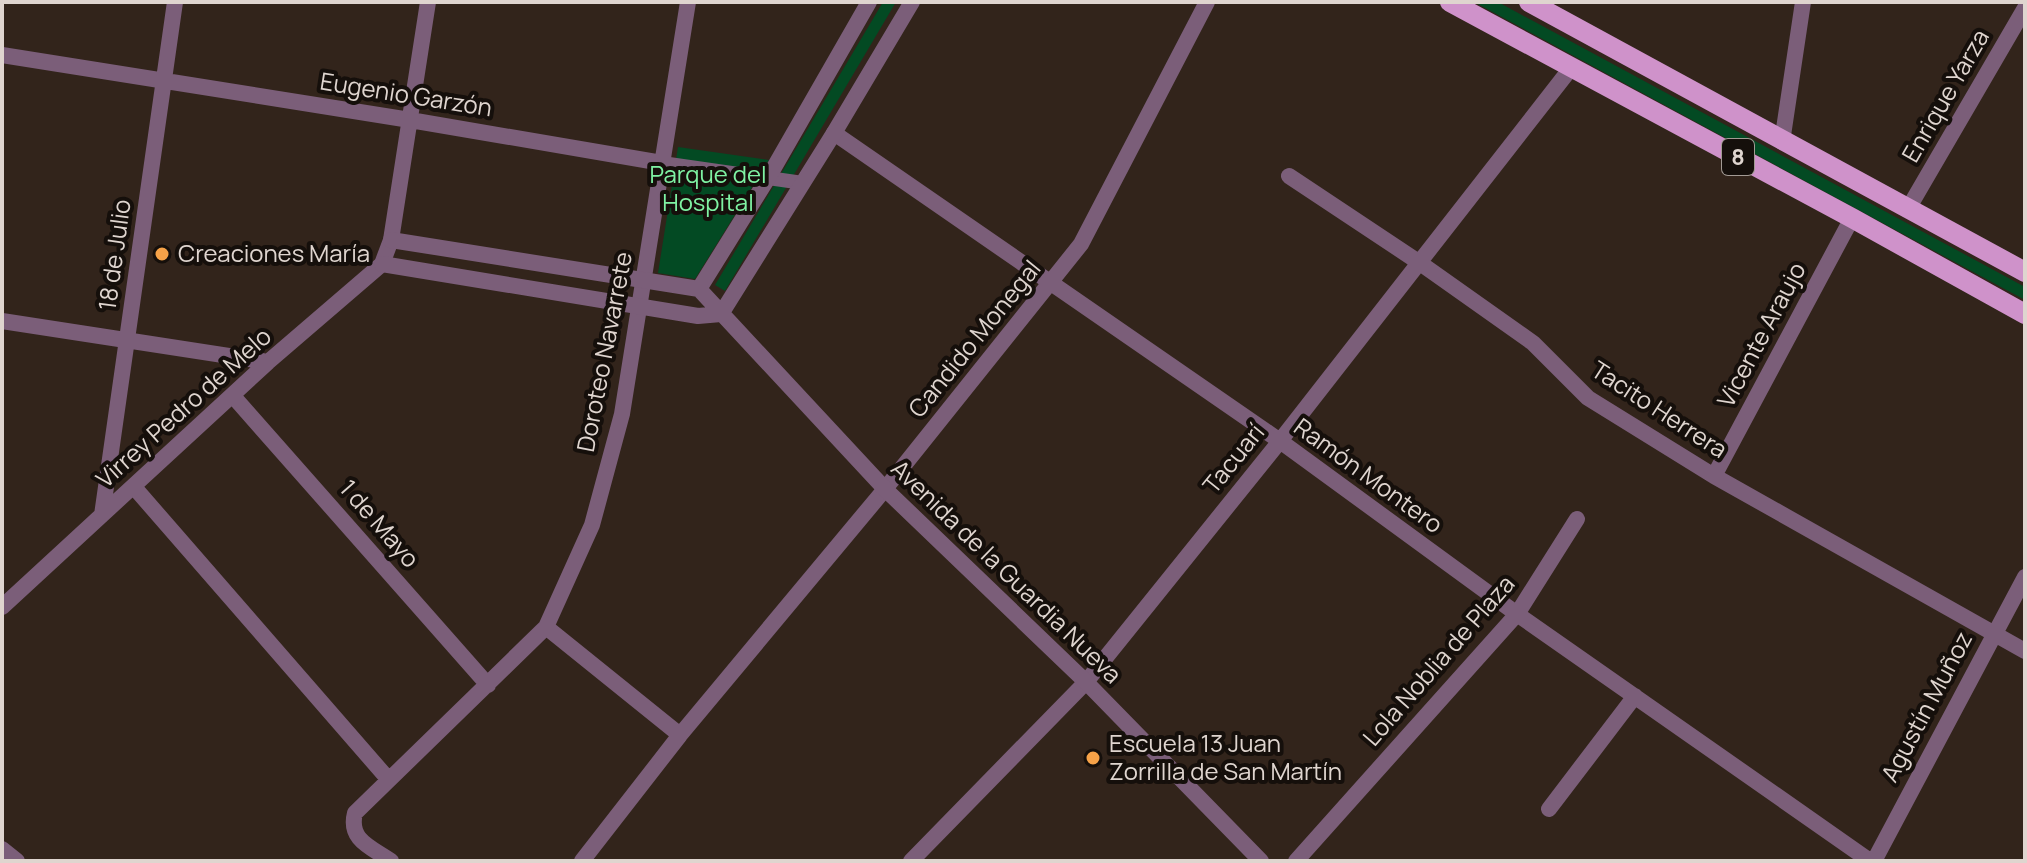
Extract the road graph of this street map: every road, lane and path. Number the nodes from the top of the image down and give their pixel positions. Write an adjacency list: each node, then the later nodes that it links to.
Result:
1 (175, 2): 13 (street, 18 de Julio)
2 (428, 2): 14 (street, Virrey Pedro de Melo)
3 (688, 2): 17 (street, Doroteo Navarrete)
4 (869, 2): 19 (street)
5 (912, 2): 15 (street)
6 (1207, 2): 28 (street, Candido Monegal)
7 (1450, 2): 12 (main road, 8)
8 (1803, 2): 16 (street)
9 (1532, 3): 16 (main road, 8)
10 (2025, 8): 21 (street, Enrique Yarza)
11 (2, 55): 13 (street, Eugenio Garzón)
12 (1571, 68): 22 (main road, 8); 24 (street, Tacuarí)
13 (163, 81): 14 (street, Eugenio Garzón); 34 (street, 18 de Julio)
14 (410, 120): 17 (street, Eugenio Garzón); 23 (street, Virrey Pedro de Melo)
15 (834, 133): 20 (street); 28 (street, Ramón Montero)
16 (1782, 142): 21 (main road, 8)
17 (662, 163): 19 (street, Eugenio Garzón); 27 (street, Doroteo Navarrete)
18 (1289, 176): 24 (street, Tacito Herrera)
19 (768, 178): 20 (street, Eugenio Garzón); 29 (street)
20 (803, 183): 31 (street)
21 (1908, 209): 26 (main road, 8)
22 (1852, 218): 32 (main road, 8); 38 (street, Vicente Araujo)
23 (391, 240): 25 (street, Virrey Pedro de Melo); 27 (street)
24 (1420, 263): 37 (street, Tacuarí); 38 (street, Tacito Herrera)
25 (382, 264): 30 (street); 35 (street, Virrey Pedro de Melo)
26 (2025, 272)
27 (644, 281): 29 (street); 30 (street, Doroteo Navarrete)
28 (1051, 282): 37 (street, Ramón Montero); 40 (street, Candido Monegal)
29 (699, 289): 31 (street, Avenida de la Guardia Nueva)
30 (640, 307): 31 (street); 47 (street, Doroteo Navarrete)
31 (721, 314): 40 (street, Avenida de la Guardia Nueva)
32 (2025, 314)
33 (2, 321): 34 (street)
34 (127, 341): 35 (street); 41 (street, 18 de Julio)
35 (268, 362): 36 (street, Virrey Pedro de Melo)
36 (233, 396): 39 (street, Virrey Pedro de Melo); 51 (street, 1 de Mayo)
37 (1280, 441): 46 (street, Ramón Montero); 50 (street, Tacuarí)
38 (1714, 476): 48 (street, Tacito Herrera)
39 (134, 487): 41 (street, Virrey Pedro de Melo); 54 (street)
40 (885, 489): 50 (street, Avenida de la Guardia Nueva); 53 (street, Candido Monegal)
41 (102, 515): 44 (street, Virrey Pedro de Melo)
42 (1577, 519): 46 (street, Lola Noblia de Plaza)
43 (2025, 577): 48 (street, Agustín Muñoz)
44 (10, 591): 45 (street, Virrey Pedro de Melo)
45 (2, 607)
46 (1517, 614): 52 (street, Ramón Montero); 62 (street, Lola Noblia de Plaza)
47 (546, 627): 51 (street, Doroteo Navarrete); 53 (street)
48 (1993, 633): 49 (street, Tacito Herrera); 63 (street, Agustín Muñoz)
49 (2025, 651)
50 (1086, 682): 60 (street, Tacuarí); 61 (street, Avenida de la Guardia Nueva)
51 (488, 685): 54 (street, Doroteo Navarrete)
52 (1635, 696): 55 (street); 63 (street, Ramón Montero)
53 (680, 735): 59 (street, Candido Monegal)
54 (389, 780): 58 (street, Doroteo Navarrete)
55 (1549, 809)
56 (2, 849): 57 (street)
57 (17, 861)
58 (391, 861)
59 (582, 861)
60 (911, 861)
61 (1261, 861)
62 (1296, 861)
63 (1872, 861)

